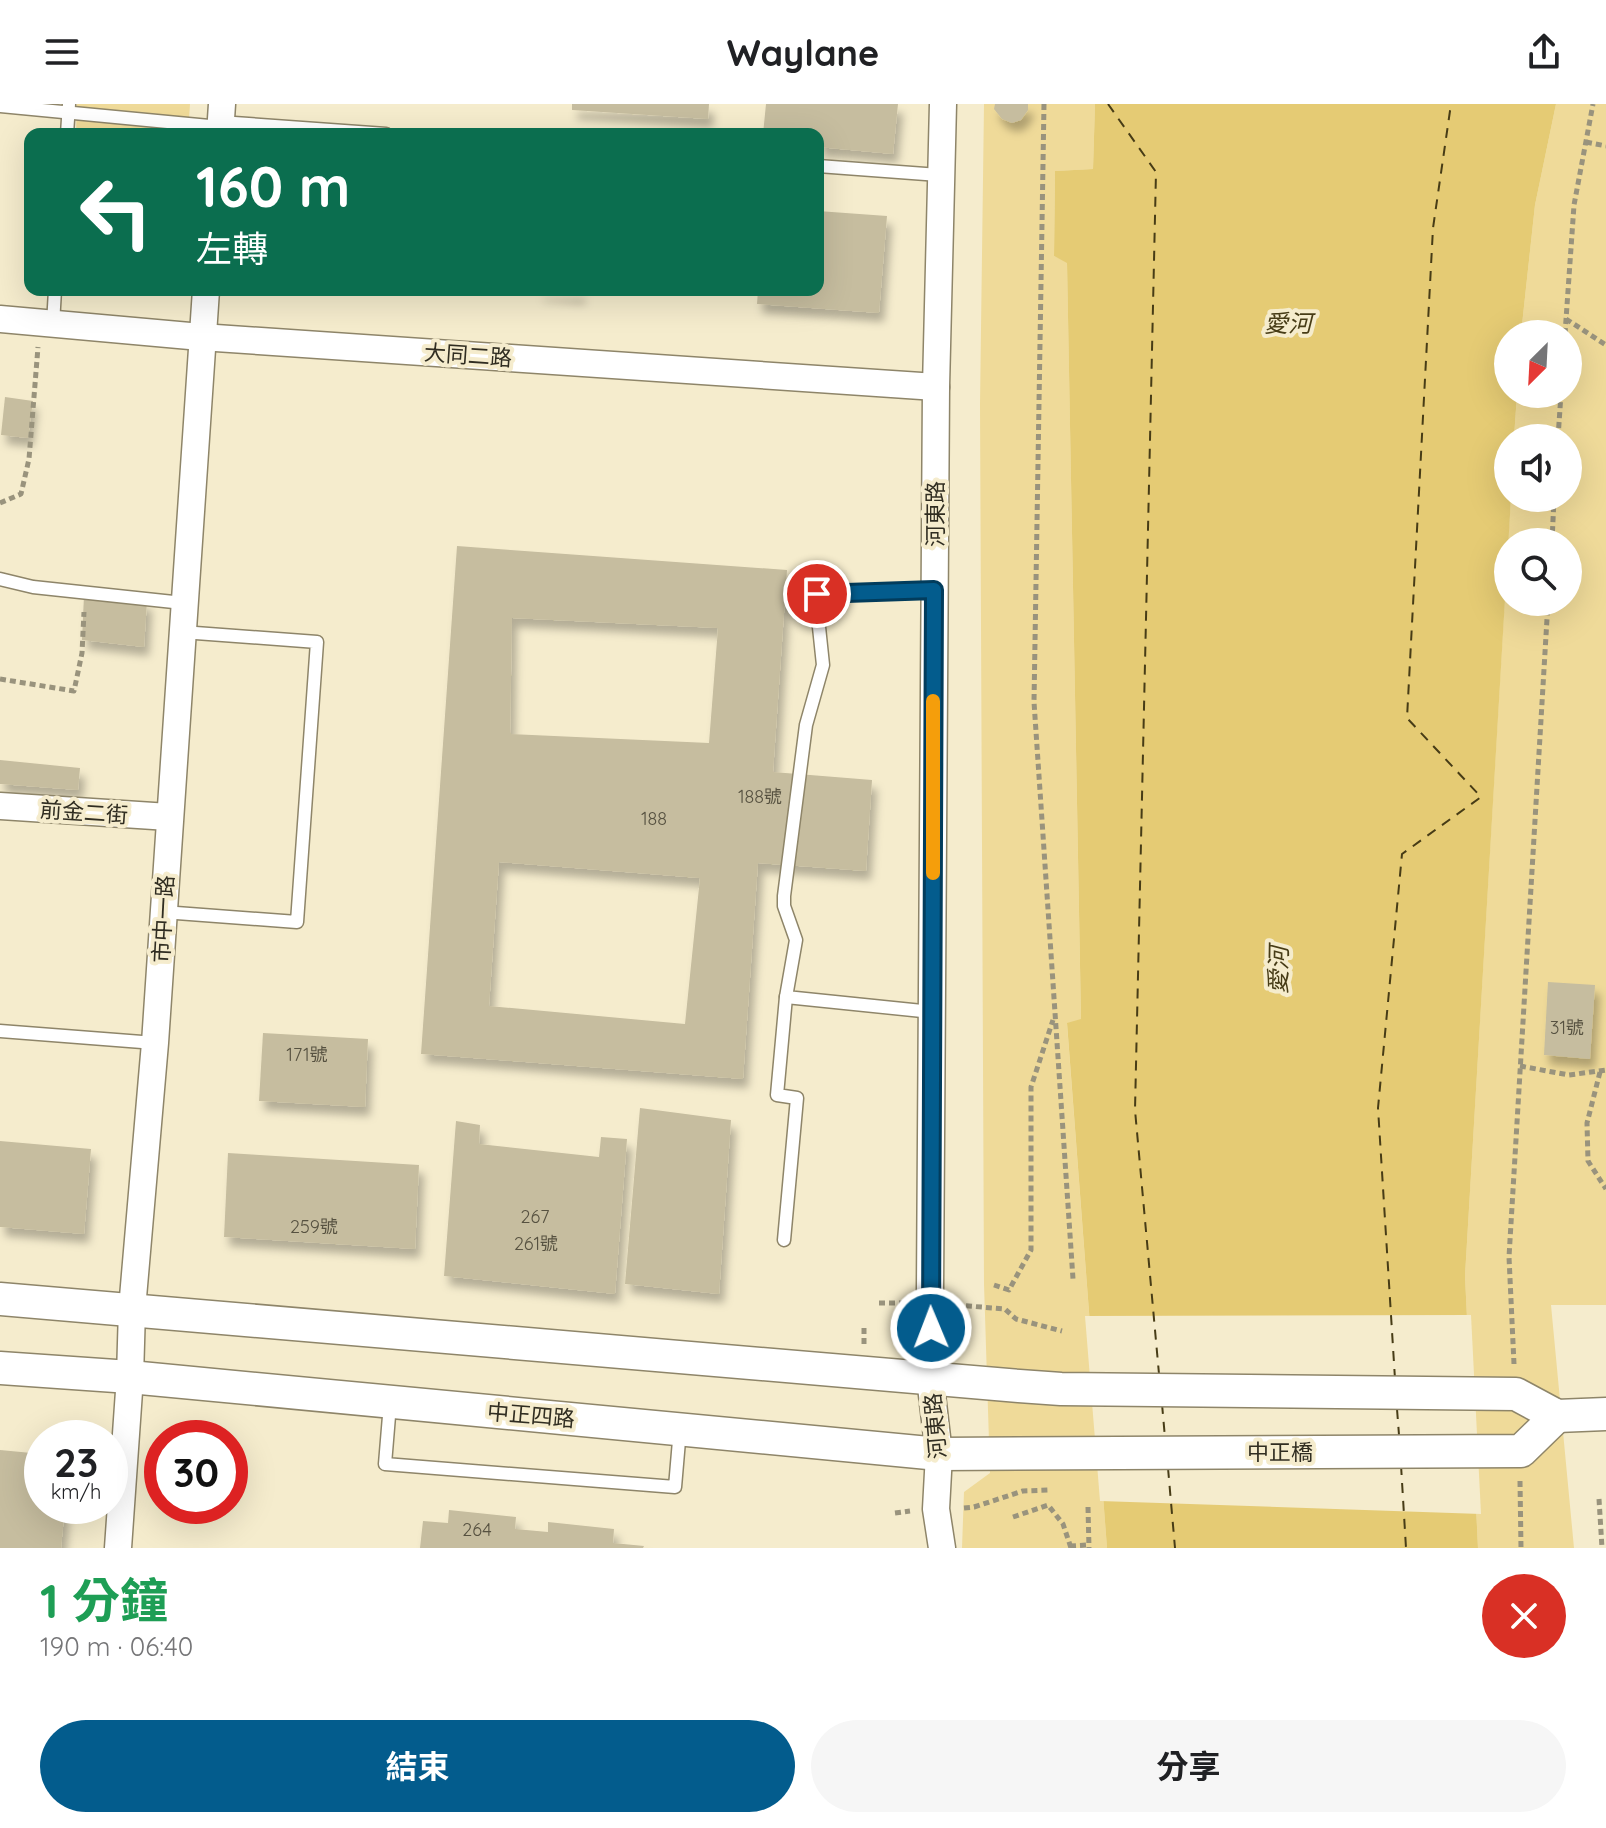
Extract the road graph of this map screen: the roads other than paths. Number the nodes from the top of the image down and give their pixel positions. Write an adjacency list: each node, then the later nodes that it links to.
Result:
1 (943, 104): 7 (street, 河東路)
2 (0, 106): 3 (lane)
3 (68, 109): 4 (lane)
4 (220, 122): 5 (lane)
5 (303, 128)
6 (824, 166): 7 (lane)
7 (939, 175): 13 (street, 河東路)
8 (53, 296): 11 (lane)
9 (205, 296): 12 (street, 市中一路)
10 (0, 319): 11 (street, 大同二路)
11 (46, 323): 12 (street, 大同二路)
12 (201, 337): 13 (street, 大同二路); 16 (street, 市中一路)
13 (936, 387): 15 (street, 河東路)
14 (0, 579): 16 (lane)
15 (934, 590): 21 (lane); 22 (street, 河東路)
16 (183, 603): 17 (street, 市中一路)
17 (182, 632): 19 (street, 市中一路); 20 (lane)
18 (0, 806): 19 (street, 前金二街)
19 (169, 817): 20 (street, 市中一路)
20 (163, 912): 24 (street, 市中一路)
21 (786, 997): 22 (lane); 25 (lane)
22 (932, 1012): 30 (street, 河東路)
23 (0, 1031): 24 (lane)
24 (155, 1043): 27 (street, 市中一路)
25 (784, 1240)
26 (0, 1299): 27 (street)
27 (132, 1309): 29 (street, 市中一路); 30 (street)
28 (0, 1368): 29 (street, 中正四路)
29 (130, 1377): 31 (street, 中正四路); 37 (street, 市中一路)
30 (930, 1378): 33 (street); 36 (street, 河東路)
31 (390, 1402): 34 (street, 中正四路); 34 (lane)
32 (1606, 1414): 33 (street)
33 (1557, 1416): 35 (street, 中正橋)
34 (680, 1429): 36 (street, 中正四路)
35 (1061, 1452): 36 (street, 中正四路)
36 (939, 1454): 38 (street, 河東路)
37 (118, 1548)
38 (942, 1548)

